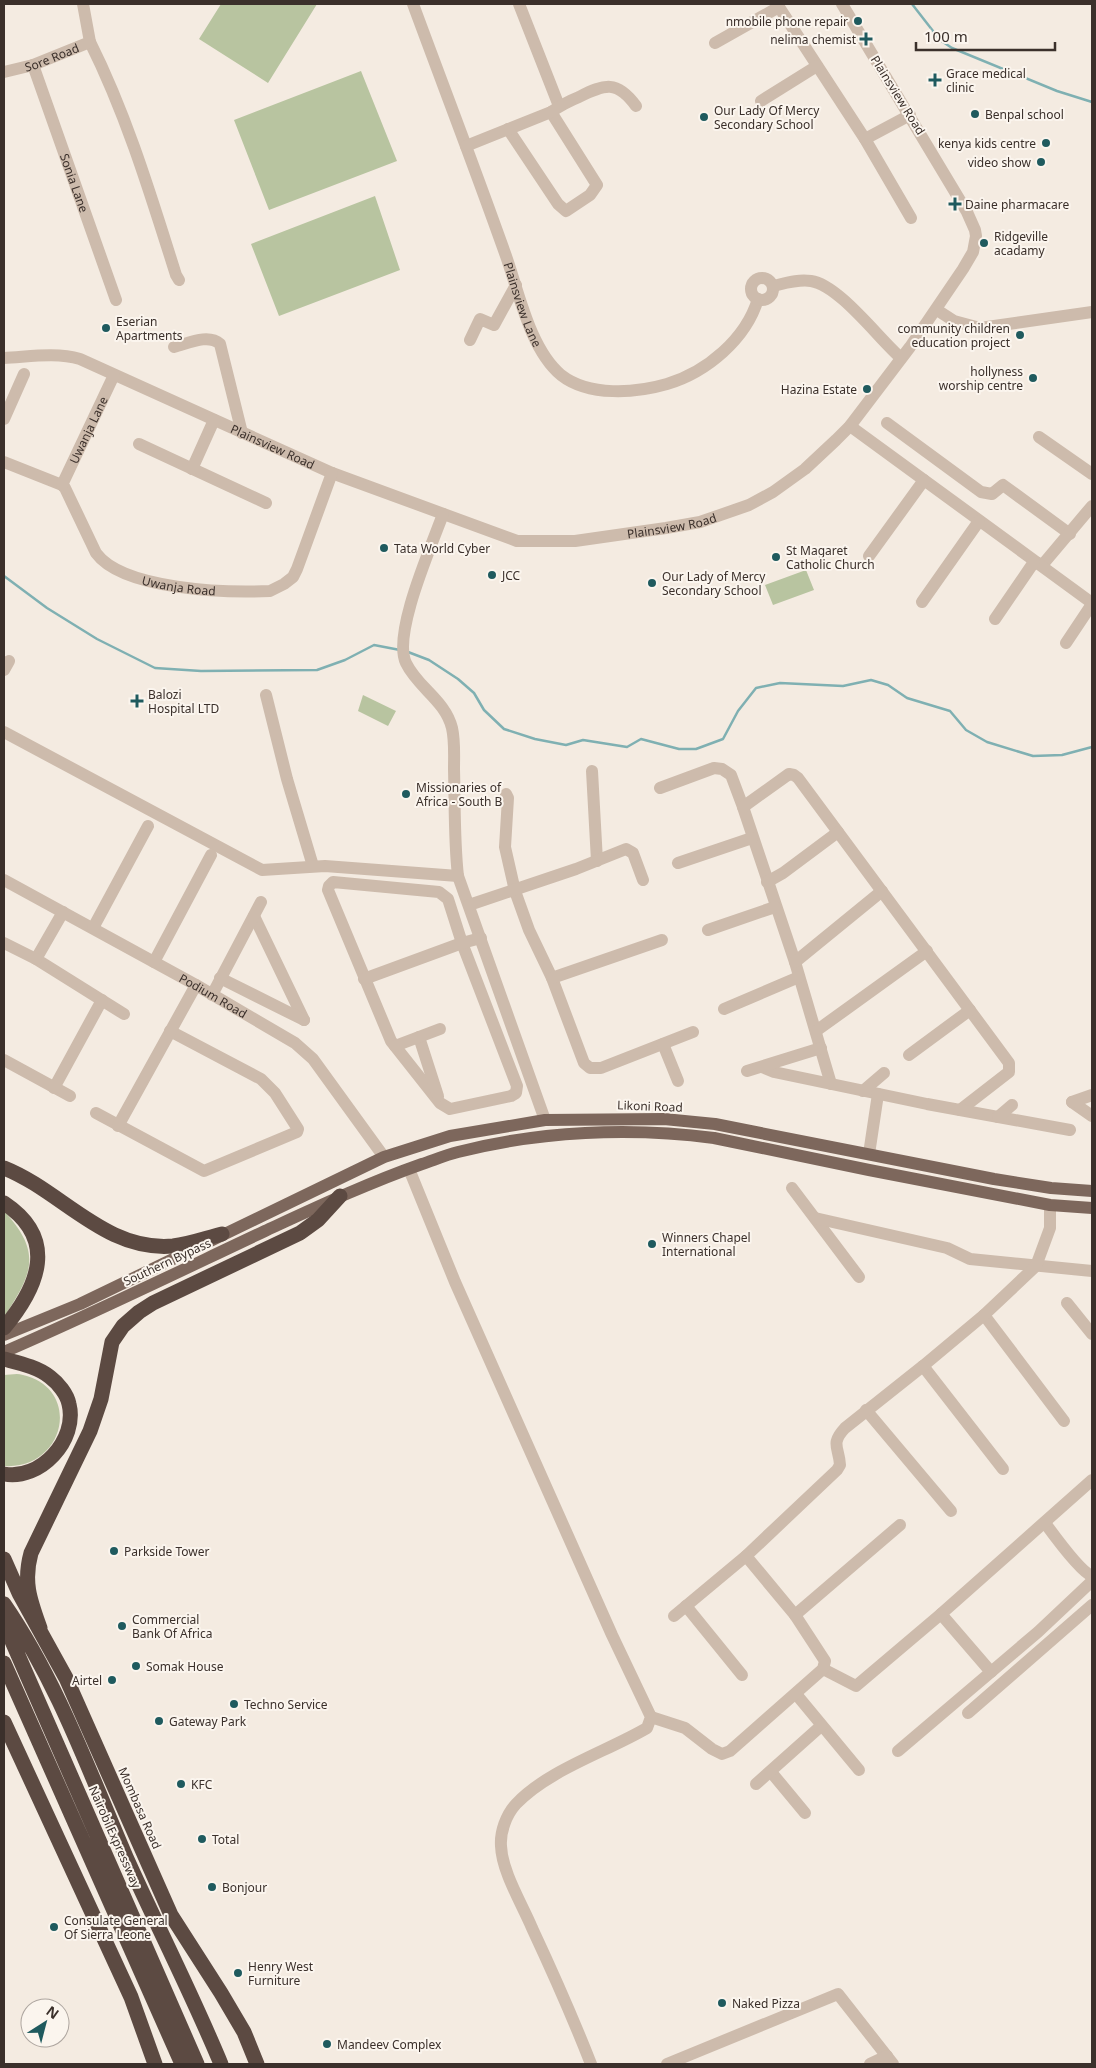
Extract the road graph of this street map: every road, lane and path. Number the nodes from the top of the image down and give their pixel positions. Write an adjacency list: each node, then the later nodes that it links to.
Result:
1 (83, 4): 6 (street, Sore Road)
2 (413, 4): 17 (street, Plainsview Lane)
3 (519, 4): 13 (street)
4 (842, 4): 14 (street, Plainsview Road)
5 (778, 5): 7 (street); 9 (street)
6 (90, 42): 8 (street, Sore Road); 19 (street)
7 (715, 43)
8 (33, 65): 10 (street, Sore Road); 23 (street, Sonia Lane)
9 (817, 66): 11 (street); 16 (street)
10 (4, 72)
11 (762, 101)
12 (636, 106): 13 (street)
13 (555, 109): 15 (street); 15 (street)
14 (910, 115): 16 (street); 24 (street, Plainsview Road)
15 (508, 129): 17 (street)
16 (865, 139): 18 (street)
17 (466, 146): 20 (street, Plainsview Lane)
18 (911, 218)
19 (179, 280)
20 (516, 285): 22 (street, Plainsview Lane); 26 (street)
21 (773, 286): 22 (street); 22 (street); 29 (street)
22 (758, 299)
23 (116, 300)
24 (937, 310): 25 (street); 29 (street, Plainsview Road)
25 (1092, 312)
26 (470, 340)
27 (174, 347): 36 (street)
28 (4, 358): 31 (street, Plainsview Road)
29 (901, 358): 35 (street, Plainsview Road)
30 (24, 374): 32 (street)
31 (114, 375): 33 (street, Plainsview Road); 45 (street, Uwanja Lane)
32 (4, 419)
33 (214, 420): 36 (street, Plainsview Road); 40 (street)
34 (887, 423): 44 (street)
35 (850, 426): 43 (street); 49 (street, Plainsview Road)
36 (242, 433): 41 (street, Plainsview Road)
37 (1039, 437): 42 (street)
38 (139, 444): 40 (street)
39 (4, 462): 45 (street)
40 (192, 469): 47 (street)
41 (332, 473): 45 (street, Uwanja Road); 49 (street, Plainsview Road)
42 (1092, 474)
43 (924, 480): 46 (street); 52 (street)
44 (967, 483): 46 (street); 51 (street)
45 (62, 485)
46 (955, 501): 50 (street)
47 (266, 503)
48 (1092, 506): 51 (street)
49 (443, 514): 71 (street)
50 (979, 520): 53 (street); 54 (street)
51 (1070, 534): 53 (street)
52 (869, 556)
53 (1037, 564): 55 (street); 56 (street)
54 (922, 602)
55 (1092, 603): 57 (street)
56 (995, 619)
57 (1066, 643)
58 (266, 695): 70 (street)
59 (4, 732): 70 (street)
60 (592, 771): 68 (street)
61 (660, 788): 63 (street)
62 (506, 794): 75 (street)
63 (743, 807): 65 (street); 66 (street)
64 (148, 826): 82 (street)
65 (838, 832): 74 (street); 76 (street)
66 (752, 838): 69 (street); 74 (street)
67 (211, 855): 90 (street)
68 (597, 861): 73 (street); 75 (street)
69 (678, 863)
70 (313, 866): 71 (street)
71 (458, 876): 78 (street)
72 (4, 880): 80 (street, Podium Road)
73 (643, 880)
74 (768, 882): 79 (street)
75 (515, 891): 78 (street); 93 (street)
76 (882, 891): 88 (street); 91 (street)
77 (261, 902): 81 (street)
78 (469, 905): 84 (street)
79 (775, 907): 83 (street); 91 (street)
80 (63, 912): 82 (street, Podium Road); 89 (street)
81 (254, 916): 92 (street); 92 (street)
82 (93, 928): 90 (street, Podium Road)
83 (708, 930)
84 (481, 938): 87 (street); 128 (street)
85 (662, 940): 93 (street)
86 (4, 943): 89 (street)
87 (462, 943): 95 (street); 95 (street); 122 (street)
88 (927, 951): 100 (street); 104 (street)
89 (36, 959): 98 (street)
90 (154, 962): 96 (street, Podium Road)
91 (795, 962): 94 (street)
92 (220, 978): 97 (street)
93 (552, 978): 107 (street)
94 (800, 978): 99 (street); 104 (street)
95 (364, 979): 108 (street)
96 (196, 985): 97 (street, Podium Road); 103 (street)
97 (212, 995): 133 (street, Podium Road)
98 (102, 1000): 101 (street); 117 (street)
99 (724, 1009)
100 (970, 1010): 110 (street); 124 (street)
101 (124, 1014)
102 (440, 1029): 106 (street)
103 (170, 1031): 129 (street); 129 (street)
104 (816, 1031): 109 (street)
105 (693, 1032): 107 (street)
106 (419, 1037): 108 (street); 122 (street)
107 (663, 1044): 115 (street)
108 (395, 1046): 122 (street)
109 (821, 1048): 112 (street); 116 (street)
110 (909, 1056)
111 (4, 1060): 117 (street)
112 (762, 1067): 113 (street); 116 (street)
113 (747, 1071)
114 (884, 1072): 118 (street)
115 (678, 1081)
116 (831, 1084): 118 (street)
117 (54, 1088): 121 (street)
118 (863, 1091): 119 (street)
119 (878, 1094): 124 (street); 132 (street)
120 (1092, 1094): 126 (street)
121 (70, 1096)
122 (440, 1103)
123 (1012, 1104): 127 (street)
124 (960, 1110): 127 (street)
125 (96, 1113): 129 (street)
126 (1092, 1116)
127 (998, 1117): 130 (street)
128 (545, 1120): 131 (main road); 132 (main road, Likoni Road); 133 (main road, Likoni Road)
129 (118, 1126)
130 (1070, 1130)
131 (548, 1136): 135 (main road); 140 (main road)
132 (869, 1154): 137 (main road, Likoni Road)
133 (384, 1157): 143 (main road, Likoni Road)
134 (4, 1168): 143 (highway)
135 (409, 1169): 138 (main road); 180 (street)
136 (792, 1188): 142 (street)
137 (1092, 1191)
138 (340, 1196): 152 (main road, Southern Bypass); 173 (highway)
139 (4, 1203): 149 (highway)
140 (1050, 1204): 141 (main road); 144 (street)
141 (1092, 1208)
142 (815, 1218): 144 (street); 146 (street)
143 (222, 1234): 151 (main road, Southern Bypass)
144 (1036, 1266): 145 (street); 148 (street)
145 (1092, 1271)
146 (859, 1277)
147 (1068, 1303): 150 (street)
148 (984, 1315): 154 (street); 156 (street)
149 (4, 1328)
150 (1092, 1334)
151 (4, 1335)
152 (4, 1352)
153 (4, 1359): 158 (highway)
154 (923, 1366): 155 (street); 157 (street)
155 (866, 1410): 160 (street); 163 (street)
156 (1064, 1421)
157 (1003, 1470)
158 (4, 1474)
159 (1092, 1480): 161 (street)
160 (951, 1511)
161 (1045, 1523): 165 (street); 169 (street)
162 (900, 1525): 171 (street)
163 (746, 1556): 168 (street); 171 (street)
164 (4, 1559): 173 (highway, Mombasa Road)
165 (1091, 1580): 176 (street)
166 (4, 1604): 189 (highway)
167 (1092, 1605): 179 (street)
168 (686, 1606): 170 (street); 177 (street)
169 (942, 1614): 175 (street); 176 (street)
170 (674, 1616)
171 (795, 1616): 175 (street)
172 (4, 1623): 193 (highway, Nairobi Expressway)
173 (40, 1628): 188 (highway, Mombasa Road)
174 (4, 1663): 192 (highway)
175 (823, 1669): 178 (street)
176 (991, 1672): 183 (street)
177 (742, 1675)
178 (796, 1694): 180 (street); 182 (street)
179 (968, 1713)
180 (651, 1717): 196 (street)
181 (4, 1722): 191 (highway)
182 (822, 1726): 184 (street); 185 (street)
183 (898, 1751)
184 (859, 1770)
185 (771, 1772): 186 (street); 187 (street)
186 (756, 1784)
187 (806, 1813)
188 (171, 1916): 189 (highway); 195 (highway, Mombasa Road)
189 (176, 1965): 194 (highway)
190 (890, 2060): 197 (street); 198 (street)
191 (154, 2064)
192 (182, 2064)
193 (198, 2064)
194 (221, 2064)
195 (257, 2064)
196 (592, 2064)
197 (667, 2064)
198 (870, 2064)

